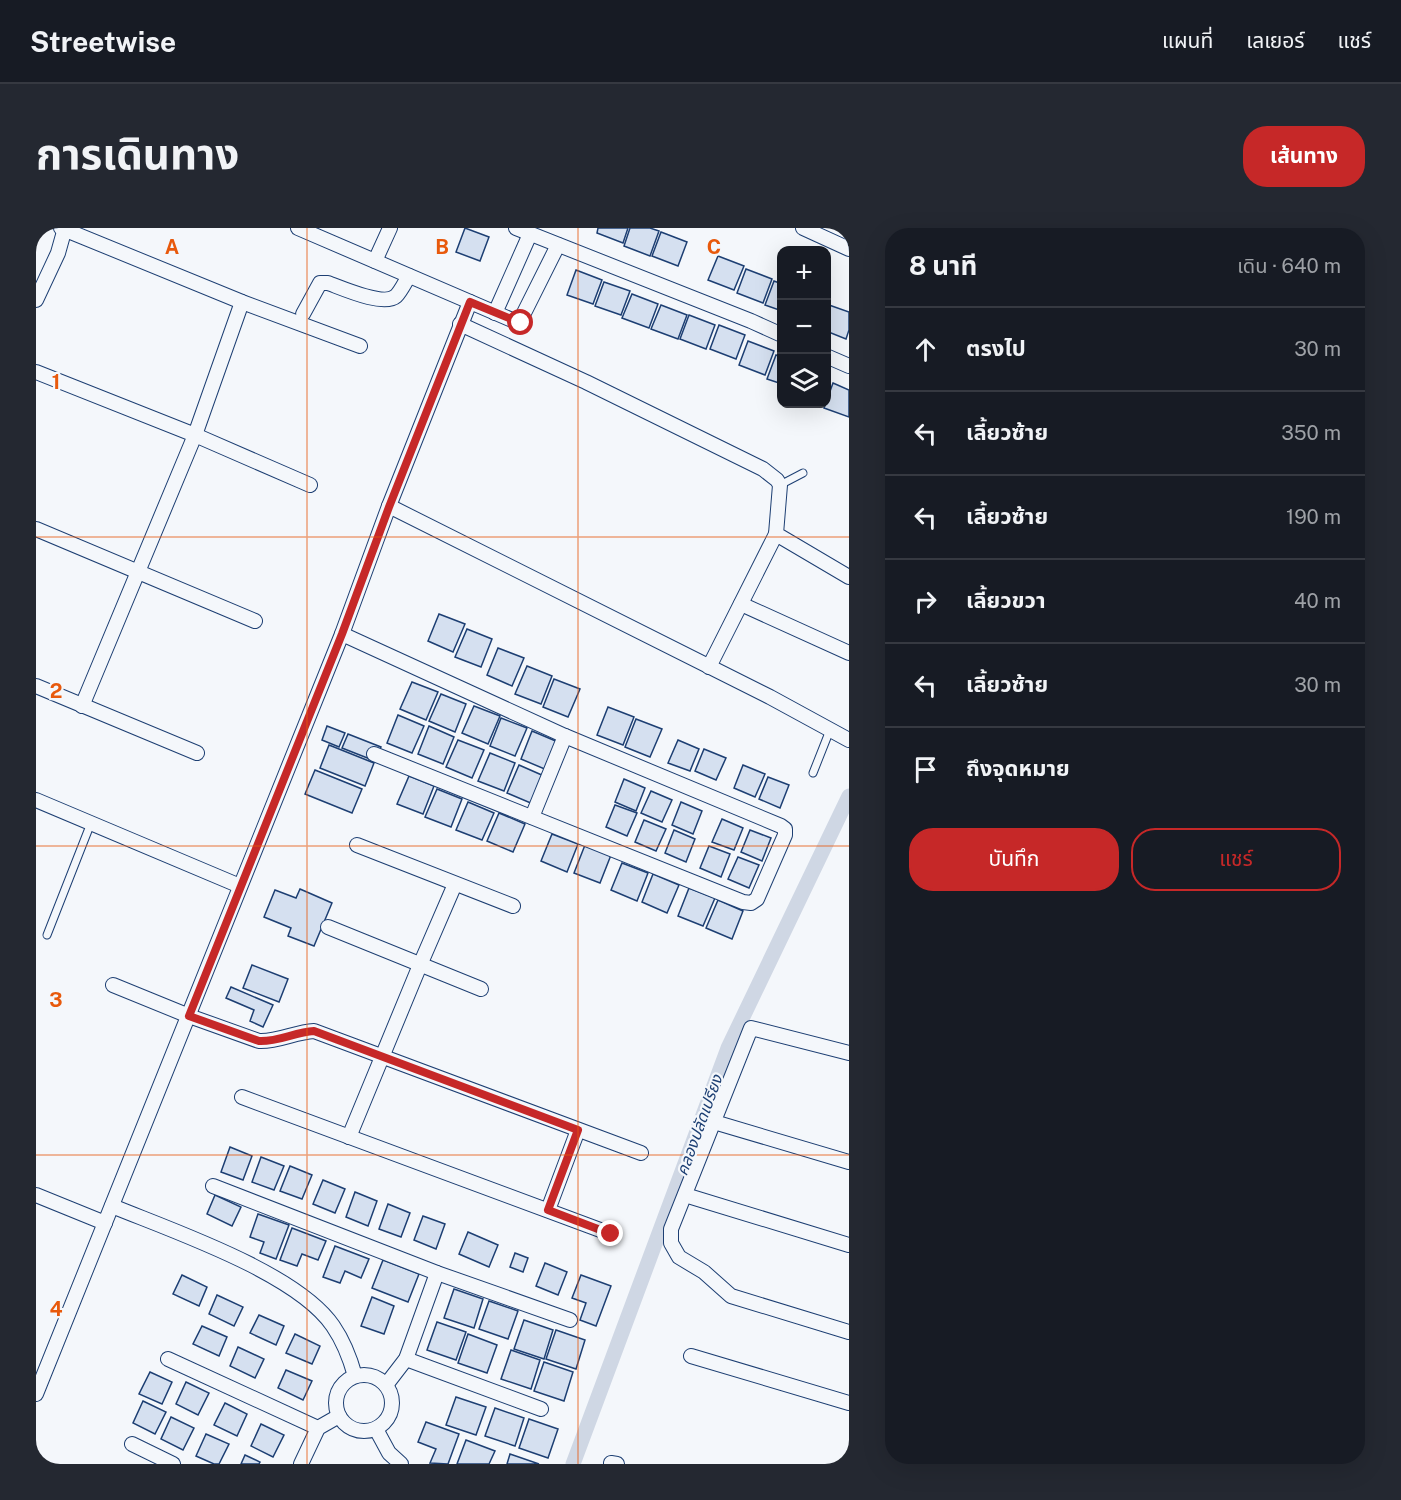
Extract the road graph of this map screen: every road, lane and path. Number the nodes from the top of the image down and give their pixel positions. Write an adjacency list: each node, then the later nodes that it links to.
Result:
1 (63, 228): 12 (street); 13 (street)
2 (298, 228): 10 (street)
3 (390, 228): 10 (street)
4 (516, 228): 7 (street)
5 (803, 228): 6 (street)
6 (822, 232): 9 (street)
7 (530, 234): 8 (street); 15 (street)
8 (558, 245): 15 (street); 18 (street)
9 (849, 249)
10 (375, 261): 11 (street)
11 (409, 276): 14 (street); 16 (street)
12 (36, 300)
13 (242, 302): 19 (street); 23 (street)
14 (470, 302): 15 (street); 17 (street)
15 (495, 313)
16 (303, 314)
17 (460, 324): 26 (street); 27 (street)
18 (777, 333)
19 (360, 346)
20 (831, 358): 21 (street)
21 (849, 366)
22 (36, 372): 23 (street)
23 (195, 435): 25 (street); 30 (street)
24 (803, 473): 26 (lane)
25 (310, 484)
26 (780, 485): 29 (street)
27 (389, 507): 34 (street); 36 (street)
28 (36, 529): 30 (street)
29 (776, 534): 31 (street); 32 (street)
30 (138, 571): 33 (street); 38 (street)
31 (849, 577)
32 (741, 604): 35 (street); 36 (street)
33 (255, 621)
34 (342, 634): 40 (street); 50 (street)
35 (849, 652)
36 (709, 667): 39 (street)
37 (36, 686): 38 (street)
38 (82, 706): 42 (street)
39 (830, 730): 41 (street); 44 (lane)
40 (565, 736): 46 (street); 46 (street)
41 (849, 740)
42 (197, 753)
43 (374, 754): 46 (street)
44 (813, 773)
45 (36, 800): 47 (street)
46 (532, 817)
47 (91, 823): 50 (street); 53 (lane)
48 (357, 845): 49 (street)
49 (455, 884): 51 (street); 54 (street)
50 (240, 886): 57 (street)
51 (513, 906)
52 (328, 927): 54 (street)
53 (47, 935)
54 (420, 965): 56 (street); 59 (street)
55 (113, 985): 57 (street)
56 (481, 989)
57 (189, 1016): 59 (street); 69 (street)
58 (849, 1053): 61 (street)
59 (382, 1055): 62 (street); 63 (street)
60 (242, 1097): 63 (street)
61 (714, 1122): 65 (street); 68 (street)
62 (578, 1130): 64 (street); 70 (street)
63 (349, 1137): 70 (street)
64 (642, 1153)
65 (849, 1162)
66 (213, 1186): 74 (street)
67 (36, 1195): 71 (street)
68 (685, 1196): 73 (street); 76 (street)
69 (112, 1206): 71 (street); 80 (street)
70 (548, 1210): 72 (street)
71 (105, 1223): 82 (street)
72 (611, 1234)
73 (849, 1245)
74 (437, 1273): 75 (street); 79 (street)
75 (570, 1320)
76 (849, 1332)
77 (691, 1356): 83 (street)
78 (168, 1359): 86 (street)
79 (406, 1359): 81 (street); 84 (street)
80 (355, 1376): 81 (street); 85 (street)
81 (386, 1385): 87 (street)
82 (36, 1394)
83 (849, 1403)
84 (541, 1409)
85 (339, 1416): 86 (street); 87 (street)
86 (318, 1428): 90 (street)
87 (376, 1429): 91 (street)
88 (132, 1444): 89 (street)
89 (173, 1464)
90 (301, 1464)
91 (401, 1464)

